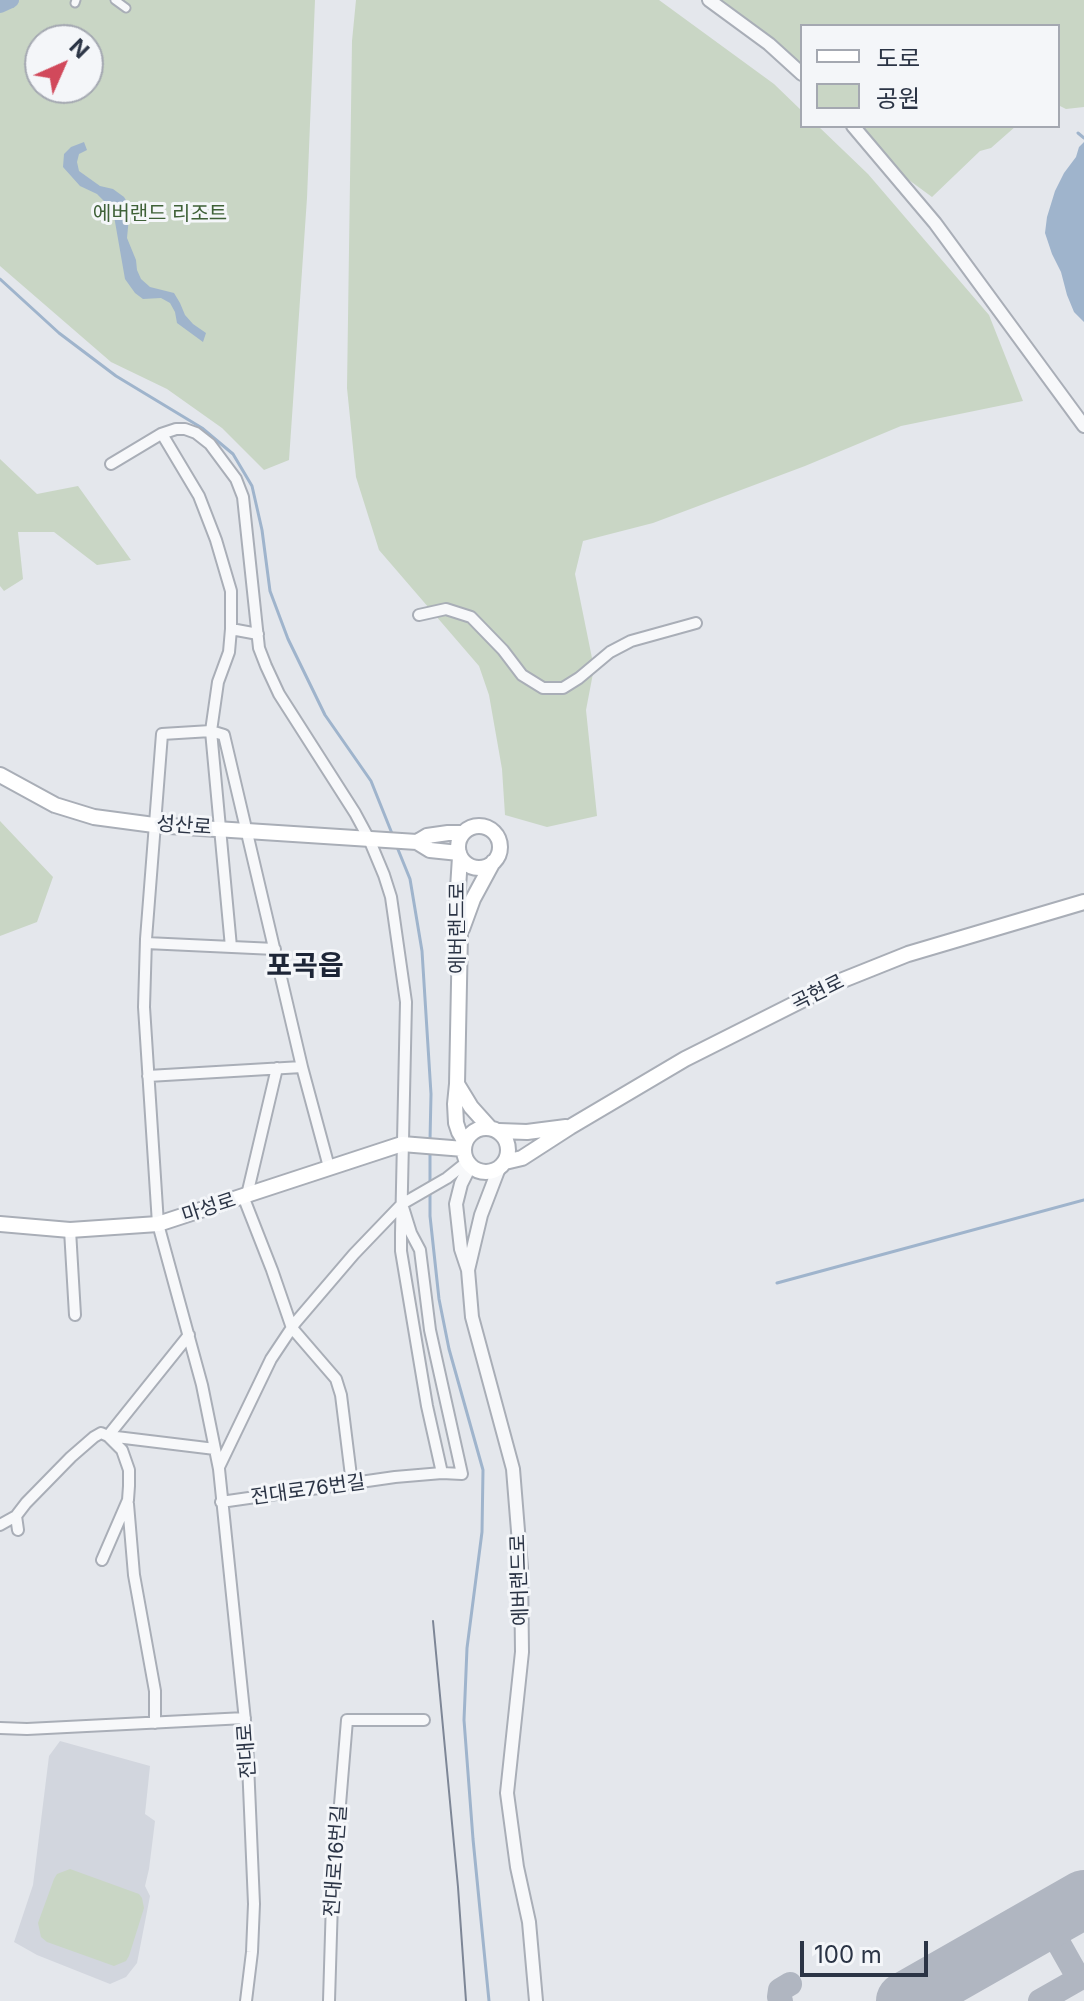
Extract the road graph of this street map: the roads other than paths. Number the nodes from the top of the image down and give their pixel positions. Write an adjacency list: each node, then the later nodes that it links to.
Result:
1 (115, 0): 3 (street)
2 (709, 0): 4 (street)
3 (126, 8)
4 (800, 72)
5 (855, 128): 6 (street)
6 (1084, 426)
7 (162, 434): 8 (street); 11 (street); 12 (street)
8 (111, 464)
9 (419, 615): 10 (street)
10 (696, 623)
11 (231, 629): 12 (street); 13 (street)
12 (258, 634): 19 (street)
13 (211, 731): 15 (street, 전대로); 16 (street); 17 (street)
14 (0, 775): 15 (main road, 성산로)
15 (154, 825): 16 (main road, 성산로); 25 (street, 전대로)
16 (219, 828): 17 (main road, 성산로); 26 (street)
17 (246, 831): 19 (main road, 성산로); 27 (street)
18 (463, 833): 20 (main road); 21 (main road); 22 (main road)
19 (373, 839): 20 (main road, 성산로); 34 (street)
20 (417, 842): 21 (main road)
21 (460, 855): 22 (main road); 24 (main road, 에버랜드로)
22 (493, 862): 24 (main road)
23 (1084, 902): 32 (main road, 곡현로)
24 (460, 933): 31 (main road, 에버랜드로)
25 (146, 943): 26 (street); 30 (street, 전대로)
26 (231, 947): 27 (street)
27 (275, 949): 28 (street)
28 (302, 1067): 29 (street); 37 (street)
29 (277, 1068): 30 (street); 38 (street)
30 (148, 1076): 41 (street, 전대로)
31 (457, 1084): 33 (main road); 35 (main road, 에버랜드로)
32 (570, 1127): 33 (main road); 36 (main road, 곡현로)
33 (494, 1129): 35 (main road); 36 (main road)
34 (406, 1144): 35 (main road); 37 (main road, 마성로); 39 (street)
35 (466, 1155): 36 (main road); 39 (street); 43 (street, 에버랜드로)
36 (502, 1165): 43 (street)
37 (329, 1167): 38 (main road, 마성로)
38 (245, 1196): 41 (main road, 마성로); 45 (street)
39 (402, 1204): 45 (street); 50 (street); 50 (street)
40 (0, 1224): 42 (main road, 마성로)
41 (158, 1224): 42 (main road, 마성로); 46 (street, 전대로)
42 (70, 1230): 44 (street)
43 (468, 1270): 64 (street, 에버랜드로)
44 (75, 1315)
45 (292, 1328): 49 (street); 51 (street)
46 (189, 1335): 47 (street); 48 (street, 전대로)
47 (108, 1436): 48 (street); 52 (street); 54 (street)
48 (215, 1449): 49 (street, 전대로)
49 (219, 1469): 53 (street, 전대로)
50 (442, 1473): 51 (street, 전대로76번길)
51 (352, 1484): 53 (street, 전대로76번길)
52 (128, 1498): 57 (street); 60 (street)
53 (221, 1502): 58 (street, 전대로)
54 (16, 1516): 55 (street); 56 (street)
55 (0, 1525)
56 (18, 1530)
57 (102, 1560)
58 (245, 1718): 60 (street); 62 (street, 전대로)
59 (424, 1720): 63 (street, 전대로16번길)
60 (155, 1723): 61 (street)
61 (0, 1728)
62 (246, 2001)
63 (329, 2001)
64 (536, 2001)

